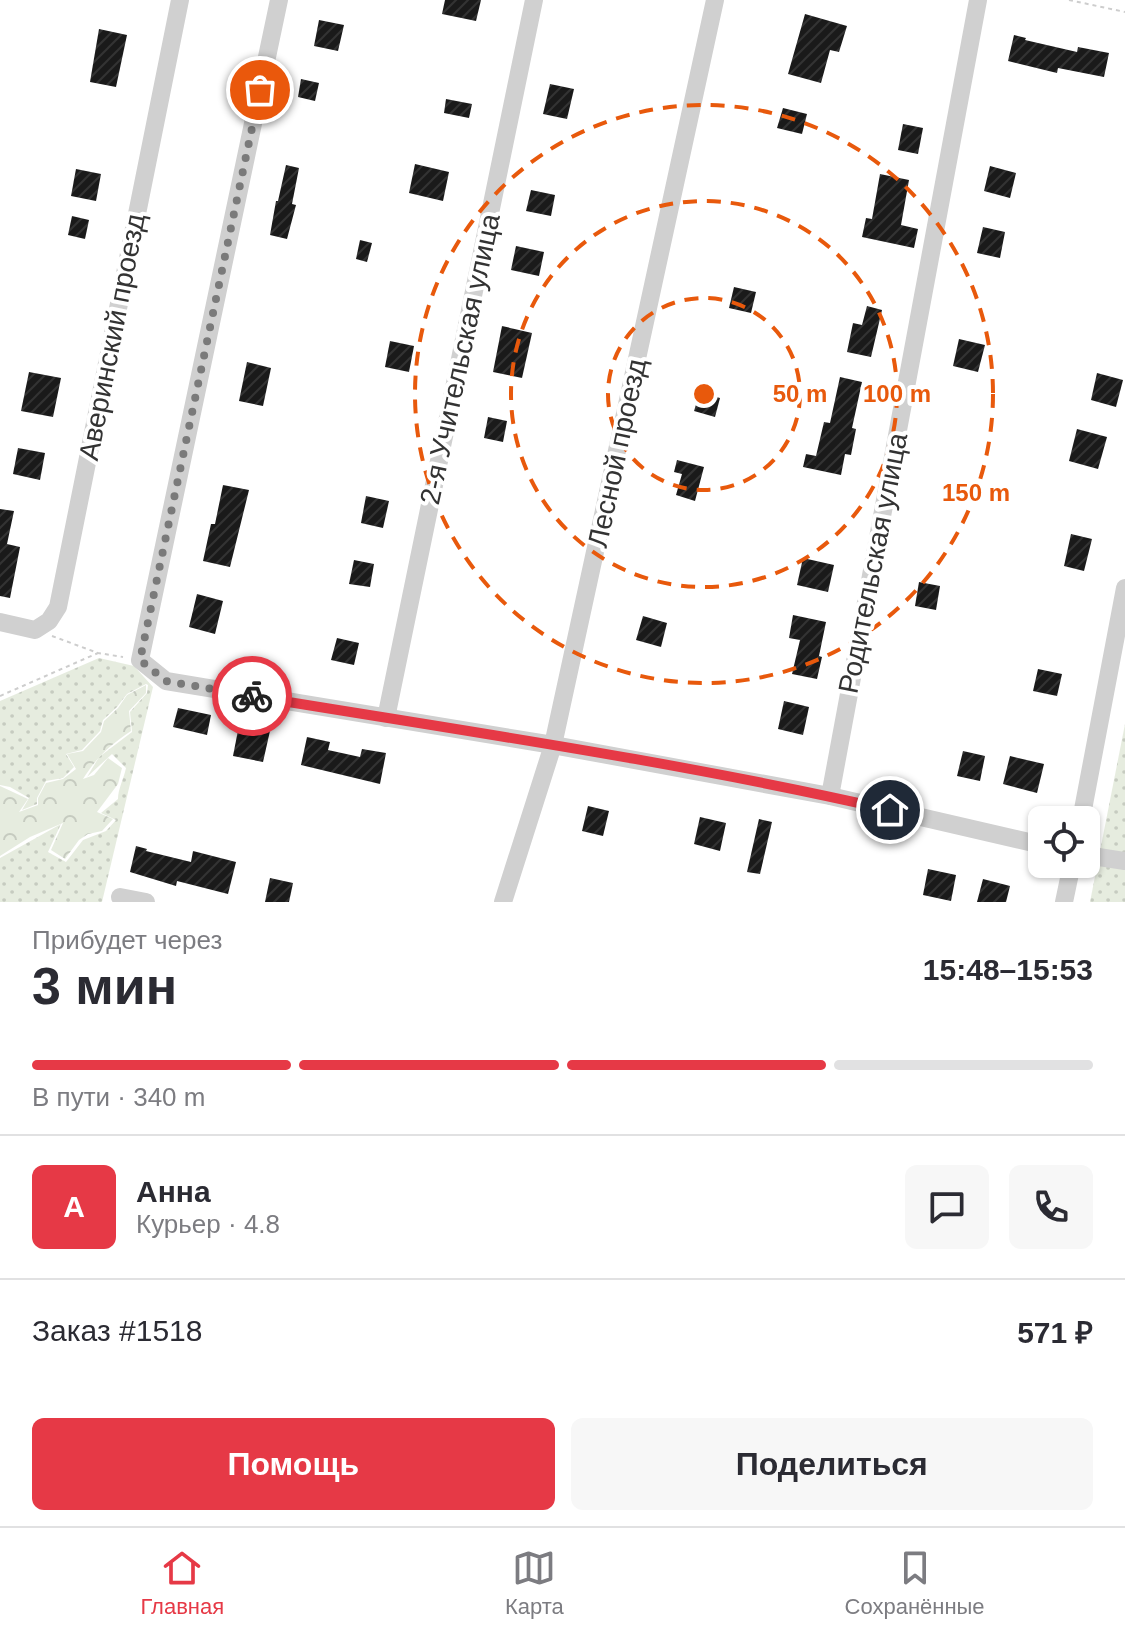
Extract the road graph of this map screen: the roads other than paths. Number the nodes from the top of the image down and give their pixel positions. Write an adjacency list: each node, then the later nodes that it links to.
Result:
1 (180, 0): 7 (street, Аверинский проезд)
2 (279, 0): 8 (street)
3 (534, 0): 8 (street, 2-я Учительская улица)
4 (715, 0): 9 (street, Лесной проезд)
5 (978, 0): 10 (street, Родительская улица)
6 (1125, 588): 11 (street)
7 (0, 622)
8 (386, 718): 9 (street)
9 (553, 745): 10 (street); 18 (street, Лесной проезд)
10 (830, 796): 12 (street)
11 (1084, 806)
12 (1028, 842)
13 (1100, 857): 14 (street)
14 (1125, 861)
15 (1069, 878): 19 (street)
16 (120, 897): 17 (street)
17 (146, 902)
18 (503, 902)
19 (1064, 902)

